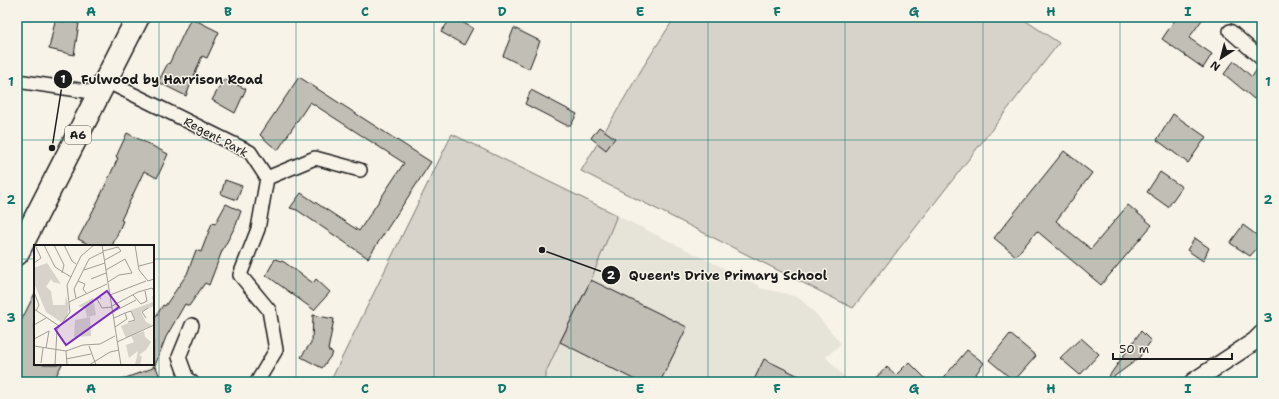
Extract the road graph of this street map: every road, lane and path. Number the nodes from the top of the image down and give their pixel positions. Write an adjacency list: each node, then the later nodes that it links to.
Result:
1 (138, 17): 5 (highway, A6)
2 (1230, 31): 3 (street)
3 (1262, 59)
4 (17, 81): 5 (street, Regent Park)
5 (103, 87): 7 (street, Regent Park); 8 (highway, A6)
6 (360, 170): 7 (street)
7 (267, 178): 12 (street)
8 (17, 254)
9 (192, 325): 11 (street)
10 (1262, 334): 13 (street)
11 (192, 382)
12 (257, 382)
13 (1193, 382)

